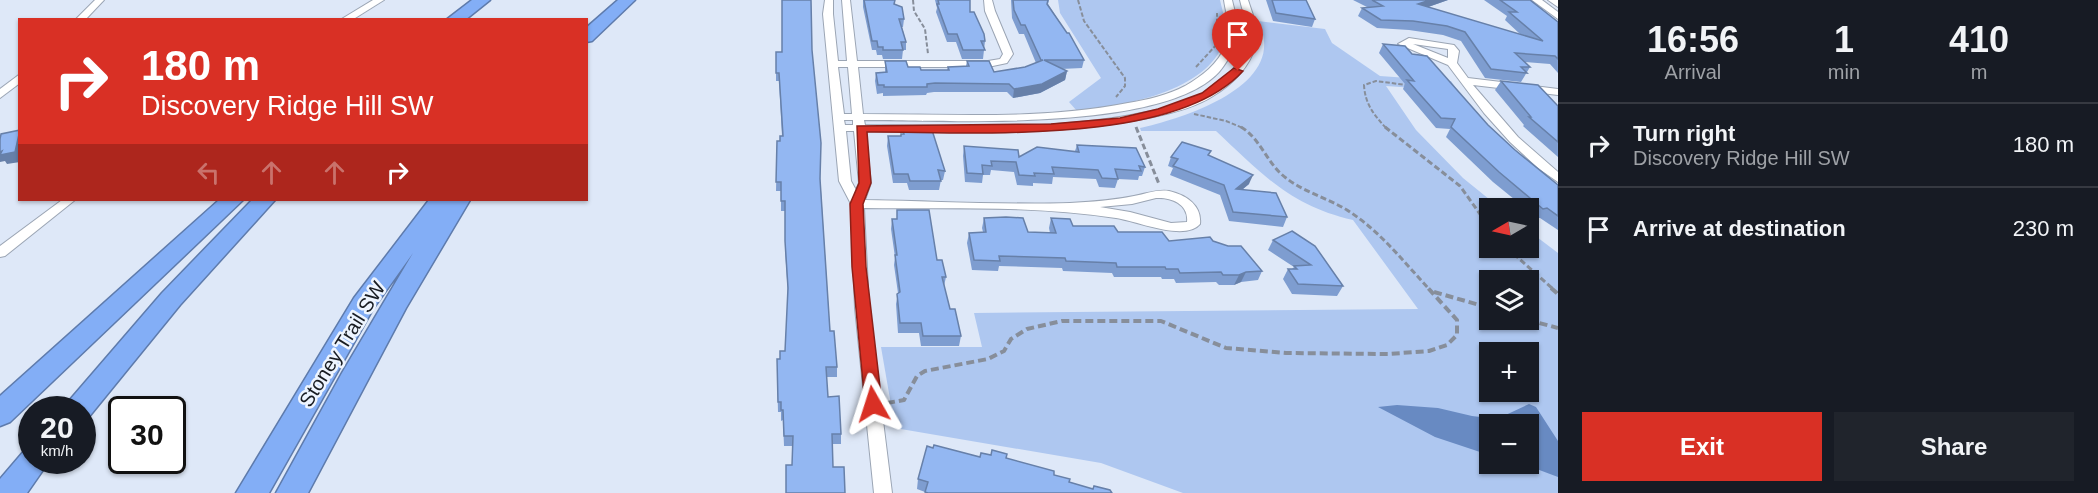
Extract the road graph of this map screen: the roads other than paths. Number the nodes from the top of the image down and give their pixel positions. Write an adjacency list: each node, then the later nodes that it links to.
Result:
1 (100, 0): 15 (street)
2 (380, 0): 16 (street)
3 (482, 0): 17 (highway)
4 (499, 0): 18 (highway)
5 (627, 0): 20 (highway)
6 (829, 0): 22 (street)
7 (846, 0): 23 (street)
8 (988, 0): 23 (street)
9 (1228, 0): 14 (street)
10 (1244, 0): 19 (street)
11 (1536, 0): 13 (street)
12 (1552, 0): 13 (street)
13 (1557, 11)
14 (1231, 16): 19 (street); 29 (street)
15 (81, 18)
16 (348, 18)
17 (457, 18)
18 (476, 18)
19 (1249, 18): 29 (street)
20 (588, 35)
21 (1452, 63): 25 (street)
22 (833, 64): 23 (street); 28 (street)
23 (853, 64): 29 (street)
24 (18, 78): 27 (street)
25 (1465, 81): 26 (street); 30 (street)
26 (1558, 92)
27 (0, 95)
28 (840, 123): 29 (street); 36 (street)
29 (860, 123): 36 (street)
30 (1558, 178)
31 (68, 201): 38 (street)
32 (231, 201): 40 (highway)
33 (263, 201): 39 (highway)
34 (439, 201): 43 (highway, Stoney Trail SW)
35 (458, 201): 44 (highway)
36 (856, 204): 37 (street); 45 (street)
37 (1072, 207): 37 (street)
38 (0, 253)
39 (90, 396)
40 (0, 414)
41 (24, 474): 42 (highway)
42 (8, 493)
43 (252, 493)
44 (292, 493)
45 (883, 493)

